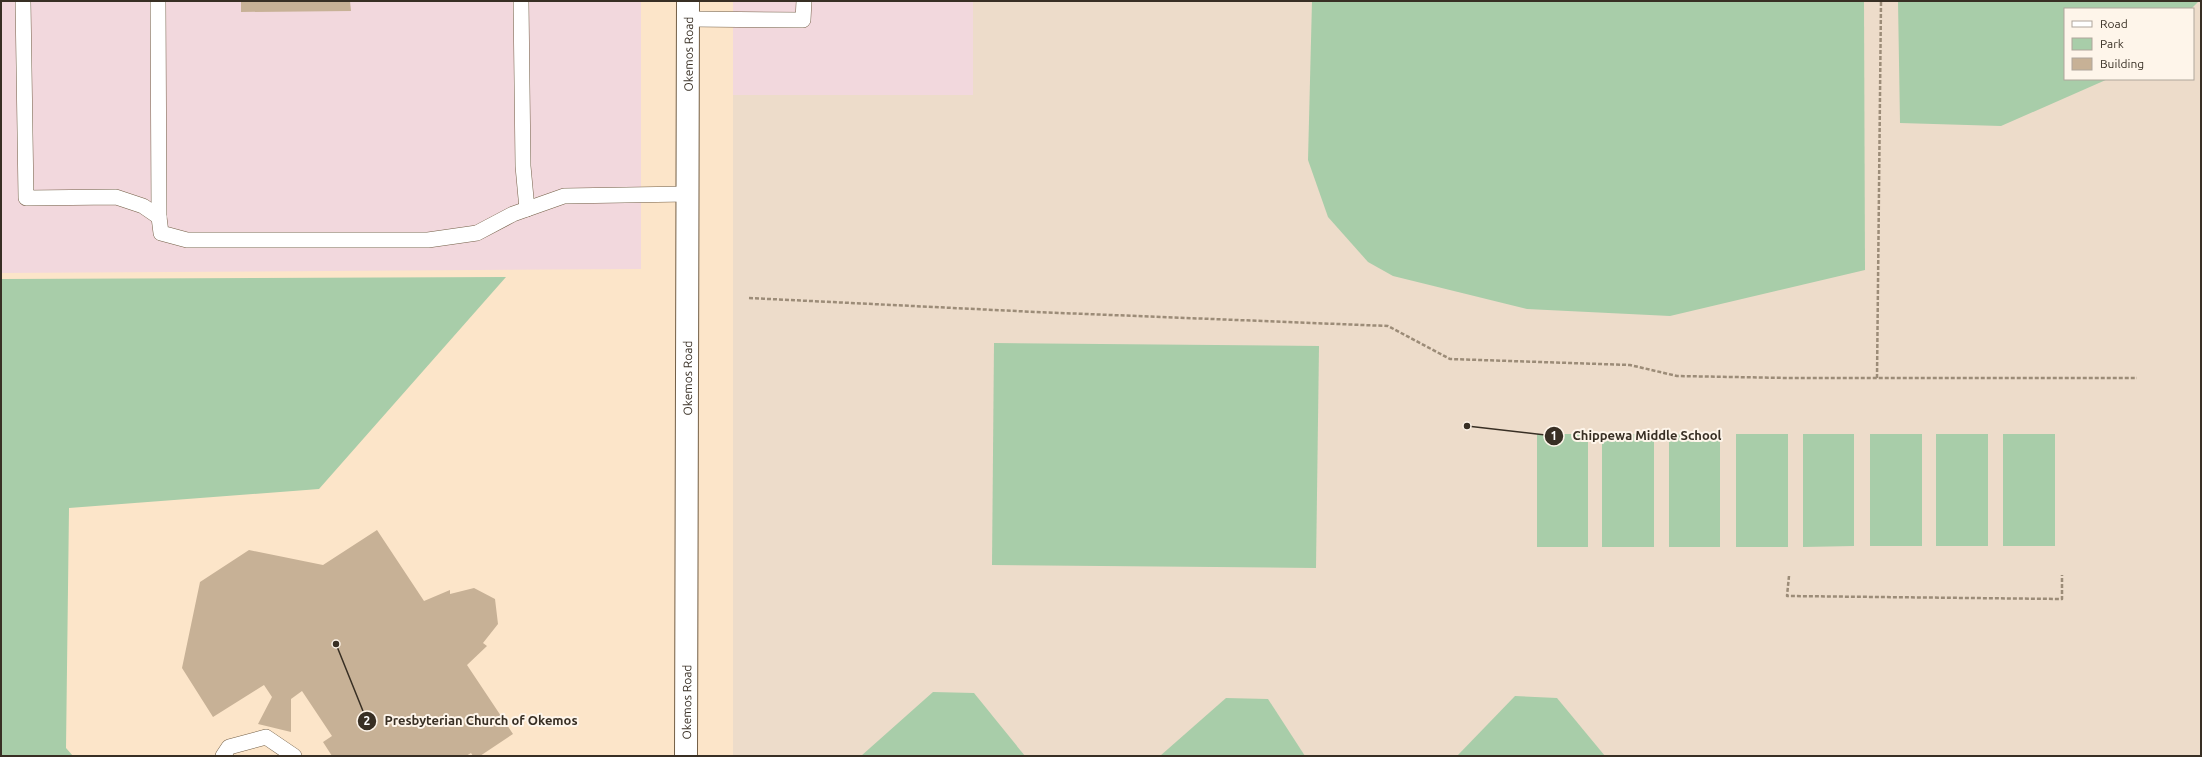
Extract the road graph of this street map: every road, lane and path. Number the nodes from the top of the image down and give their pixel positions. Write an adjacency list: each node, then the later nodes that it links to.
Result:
1 (23, 1): 9 (lane)
2 (158, 1): 9 (lane)
3 (521, 1): 8 (lane)
4 (804, 1): 6 (lane)
5 (1881, 1): 11 (path)
6 (688, 10): 7 (main road, Okemos Road)
7 (687, 194): 8 (lane); 17 (main road, Okemos Road)
8 (527, 209): 9 (lane)
9 (159, 217)
10 (749, 298): 11 (path)
11 (1877, 378): 12 (path)
12 (2137, 378)
13 (2062, 575): 14 (path)
14 (1789, 576)
15 (223, 756): 16 (lane)
16 (294, 756)
17 (686, 756)

